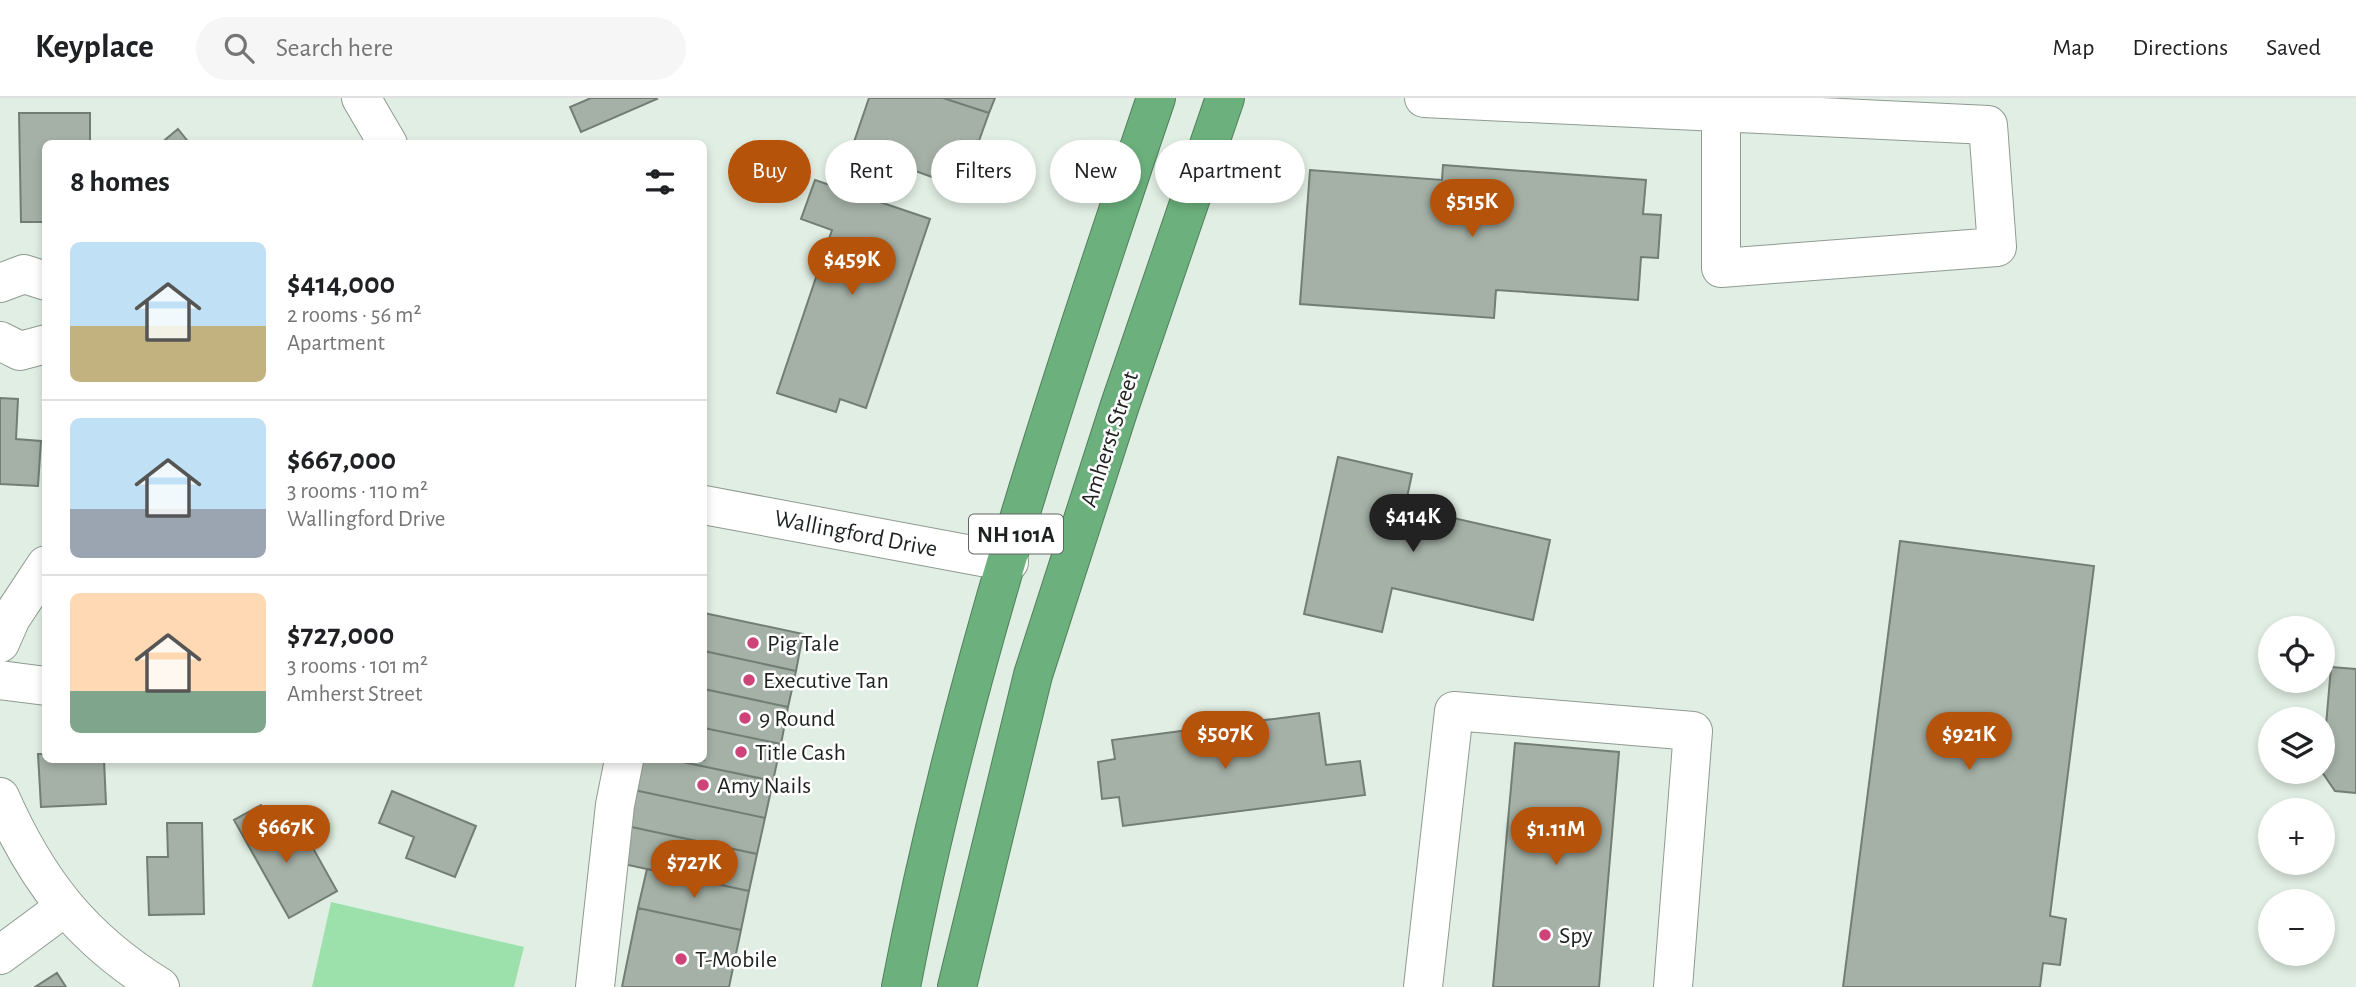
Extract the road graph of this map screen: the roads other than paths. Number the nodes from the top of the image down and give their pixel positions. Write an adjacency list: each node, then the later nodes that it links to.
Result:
1 (361, 98): 6 (street)
2 (1156, 98): 12 (highway, NH 101A)
3 (1224, 98): 24 (highway, Amherst Street / NH 101A)
4 (1424, 98): 5 (street)
5 (1721, 112): 5 (street)
6 (386, 140)
7 (42, 280): 8 (street)
8 (0, 283)
9 (0, 341): 10 (street)
10 (42, 346)
11 (707, 506): 12 (street, Wallingford Drive)
12 (1009, 562): 23 (highway, NH 101A)
13 (42, 571): 14 (street)
14 (0, 643)
15 (0, 680): 16 (street)
16 (42, 685)
17 (623, 763): 22 (street)
18 (5, 823): 19 (street)
19 (65, 906): 20 (street); 21 (street)
20 (0, 955)
21 (160, 987)
22 (595, 987)
23 (901, 987)
24 (957, 987)
25 (1423, 987): 26 (street)
26 (1673, 987)

